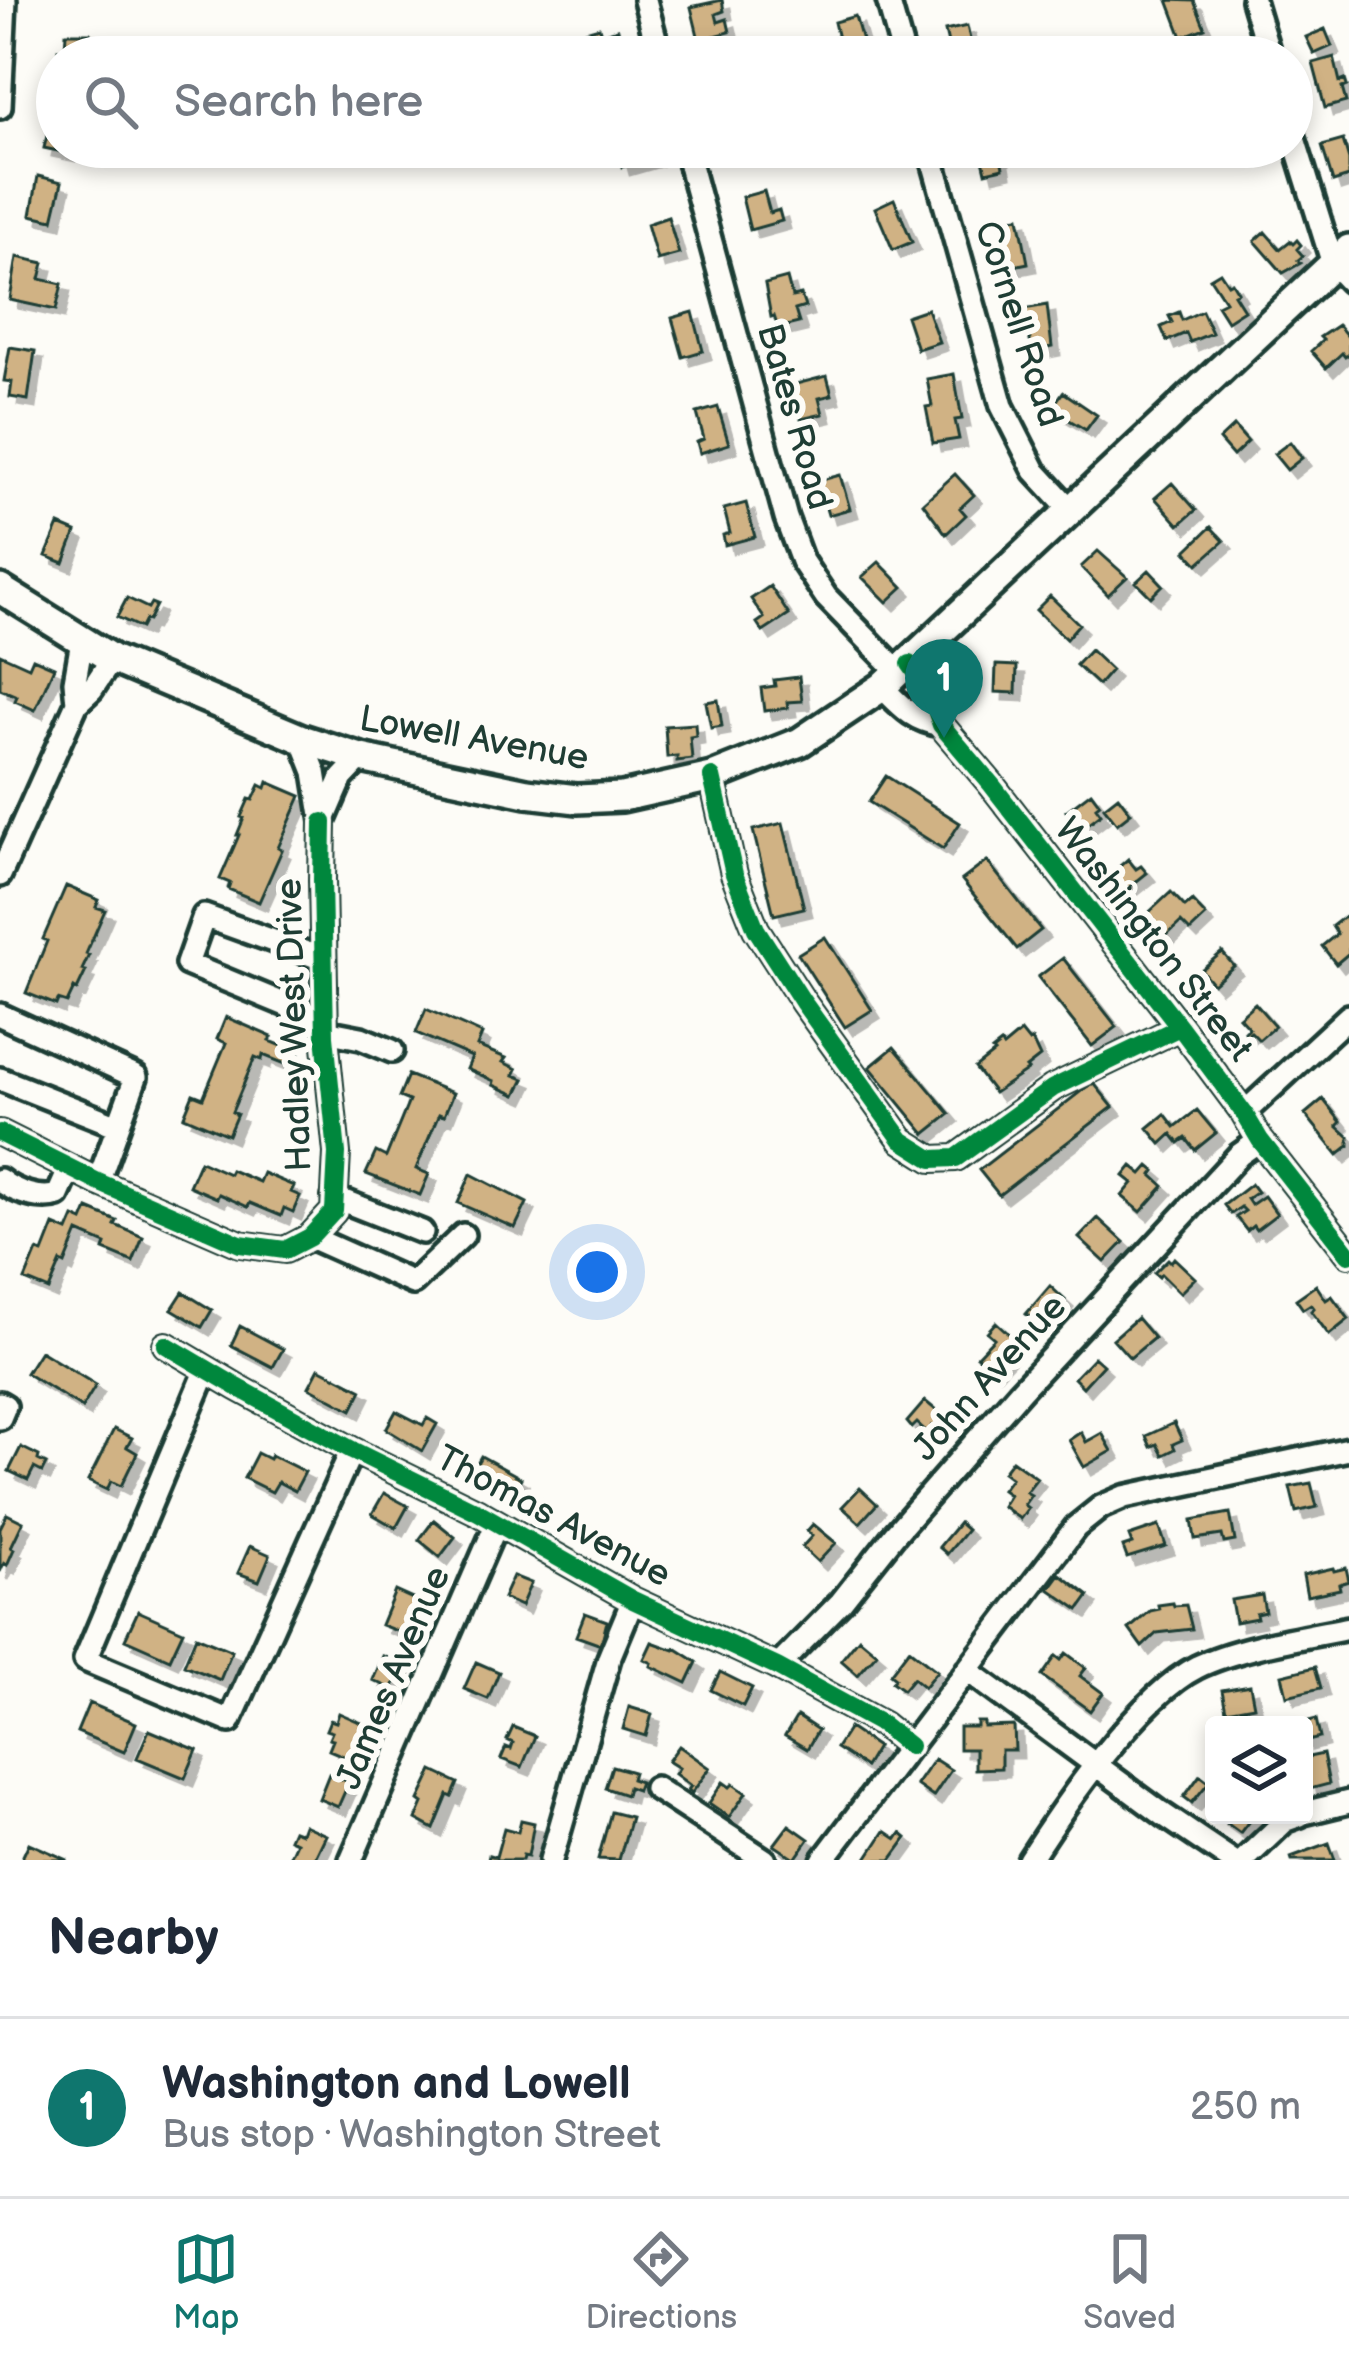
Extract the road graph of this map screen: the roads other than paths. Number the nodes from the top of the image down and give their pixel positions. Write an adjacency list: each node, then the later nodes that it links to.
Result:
1 (5, 0): 8 (street)
2 (645, 0): 5 (street)
3 (888, 0): 6 (street)
4 (1253, 0): 7 (street)
5 (655, 36)
6 (898, 36)
7 (1264, 36)
8 (0, 107)
9 (691, 168): 17 (street, Bates Road)
10 (934, 168): 13 (street, Cornell Road)
11 (1306, 168): 12 (street)
12 (1344, 264): 13 (main road, Lowell Avenue)
13 (1070, 509): 17 (main road, Lowell Avenue)
14 (0, 589): 15 (main road, Lowell Avenue)
15 (82, 641): 16 (main road, Lowell Avenue); 18 (street)
16 (112, 659): 18 (street); 20 (main road, Lowell Avenue)
17 (897, 674): 19 (street, Washington Street); 19 (street, Washington Street); 22 (main road, Lowell Avenue)
18 (77, 703): 24 (street)
19 (941, 725): 29 (street, Washington Street)
20 (302, 739): 21 (main road, Lowell Avenue); 23 (street, Hadley West Drive)
21 (361, 758): 22 (main road, Lowell Avenue); 23 (street, Hadley West Drive)
22 (712, 777): 29 (street)
23 (323, 822): 25 (street, Hadley West Drive)
24 (3, 860)
25 (323, 959): 28 (street, Hadley West Drive); 28 (street)
26 (0, 1016): 33 (street)
27 (1349, 1016): 32 (street)
28 (325, 1026): 30 (street); 39 (street, Hadley West Drive)
29 (1180, 1027): 32 (street, Washington Street)
30 (392, 1051)
31 (0, 1079): 33 (street)
32 (1244, 1113): 35 (street, Washington Street)
33 (118, 1126): 38 (street)
34 (1, 1137): 36 (street)
35 (1260, 1139): 43 (street, Washington Street); 51 (street, John Avenue)
36 (70, 1168): 37 (street); 38 (street)
37 (0, 1180)
38 (98, 1182): 42 (street)
39 (334, 1197): 40 (street); 42 (street, Hadley West Drive)
40 (422, 1232)
41 (463, 1235): 42 (street)
42 (310, 1237)
43 (1349, 1254)
44 (166, 1345): 45 (street, Thomas Avenue)
45 (206, 1369): 47 (street, Thomas Avenue); 47 (street)
46 (1349, 1449): 52 (street)
47 (352, 1450): 48 (street, Thomas Avenue)
48 (497, 1522): 49 (street, Thomas Avenue); 59 (street, James Avenue)
49 (633, 1600): 51 (street, Thomas Avenue); 60 (street)
50 (1349, 1628): 54 (street)
51 (777, 1667): 53 (street, Thomas Avenue)
52 (967, 1670): 53 (street); 54 (street)
53 (909, 1746): 62 (street)
54 (1097, 1764): 63 (street); 64 (street)
55 (655, 1788): 61 (street)
56 (1349, 1802): 57 (street)
57 (1313, 1811)
58 (1282, 1824): 65 (street)
59 (352, 1860)
60 (551, 1860)
61 (765, 1860)
62 (823, 1860)
63 (1029, 1860)
64 (1232, 1860)
65 (1244, 1860)

